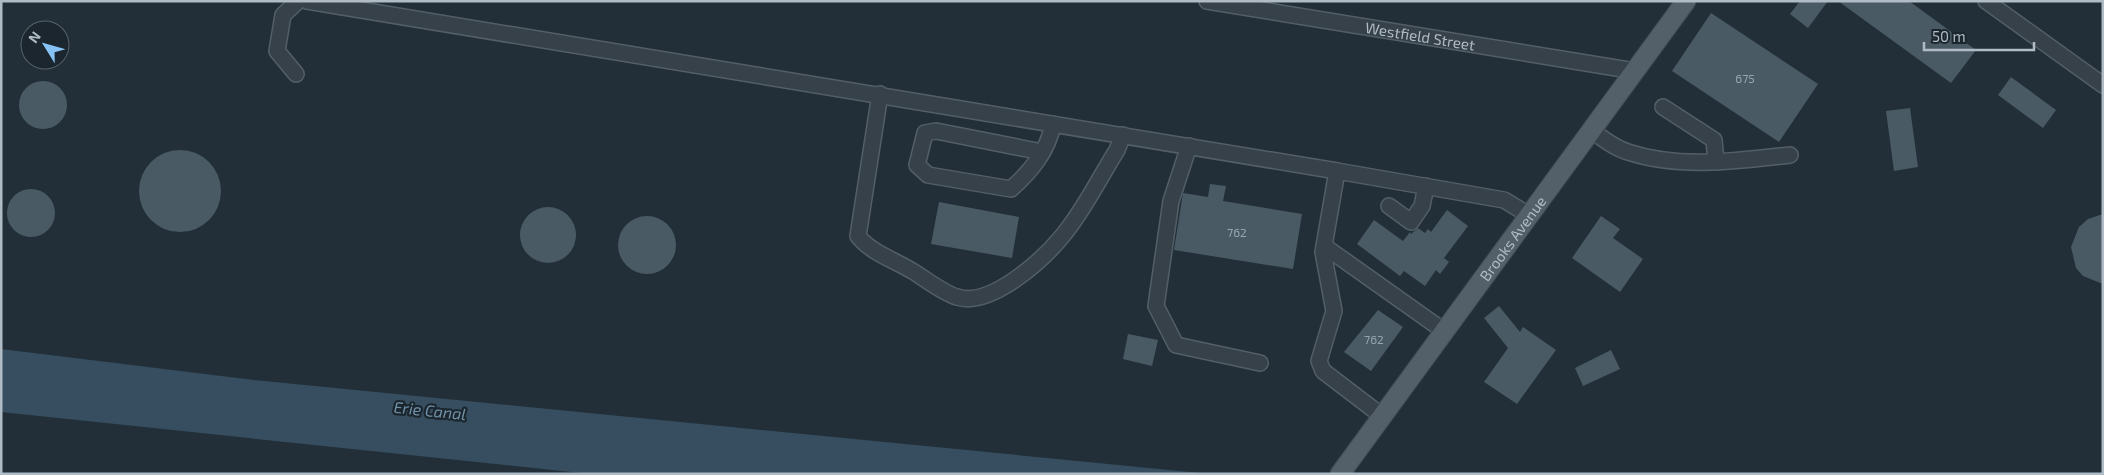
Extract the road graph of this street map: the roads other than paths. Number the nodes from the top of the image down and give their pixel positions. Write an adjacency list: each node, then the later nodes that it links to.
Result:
1 (298, 1): 7 (street)
2 (307, 1): 9 (street)
3 (1686, 1): 6 (main road, Brooks Avenue)
4 (1986, 1): 8 (street)
5 (1216, 2): 6 (street, Westfield Street)
6 (1635, 71): 12 (main road, Brooks Avenue)
7 (296, 74)
8 (2103, 85)
9 (880, 94): 11 (street); 13 (street)
10 (1663, 107): 17 (street)
11 (1053, 124): 13 (street); 15 (street)
12 (1591, 130): 17 (street); 21 (main road, Brooks Avenue)
13 (1123, 135): 14 (street)
14 (1189, 146): 18 (street); 24 (street)
15 (1042, 152): 15 (street)
16 (1790, 155): 17 (street)
17 (1716, 162)
18 (1337, 171): 19 (street); 22 (street)
19 (1426, 186): 20 (street); 21 (street)
20 (1389, 206)
21 (1529, 215): 23 (main road, Brooks Avenue)
22 (1324, 246): 23 (street); 25 (street)
23 (1444, 331): 25 (main road, Brooks Avenue)
24 (1260, 363)
25 (1379, 421): 26 (main road, Brooks Avenue)
26 (1340, 474)

